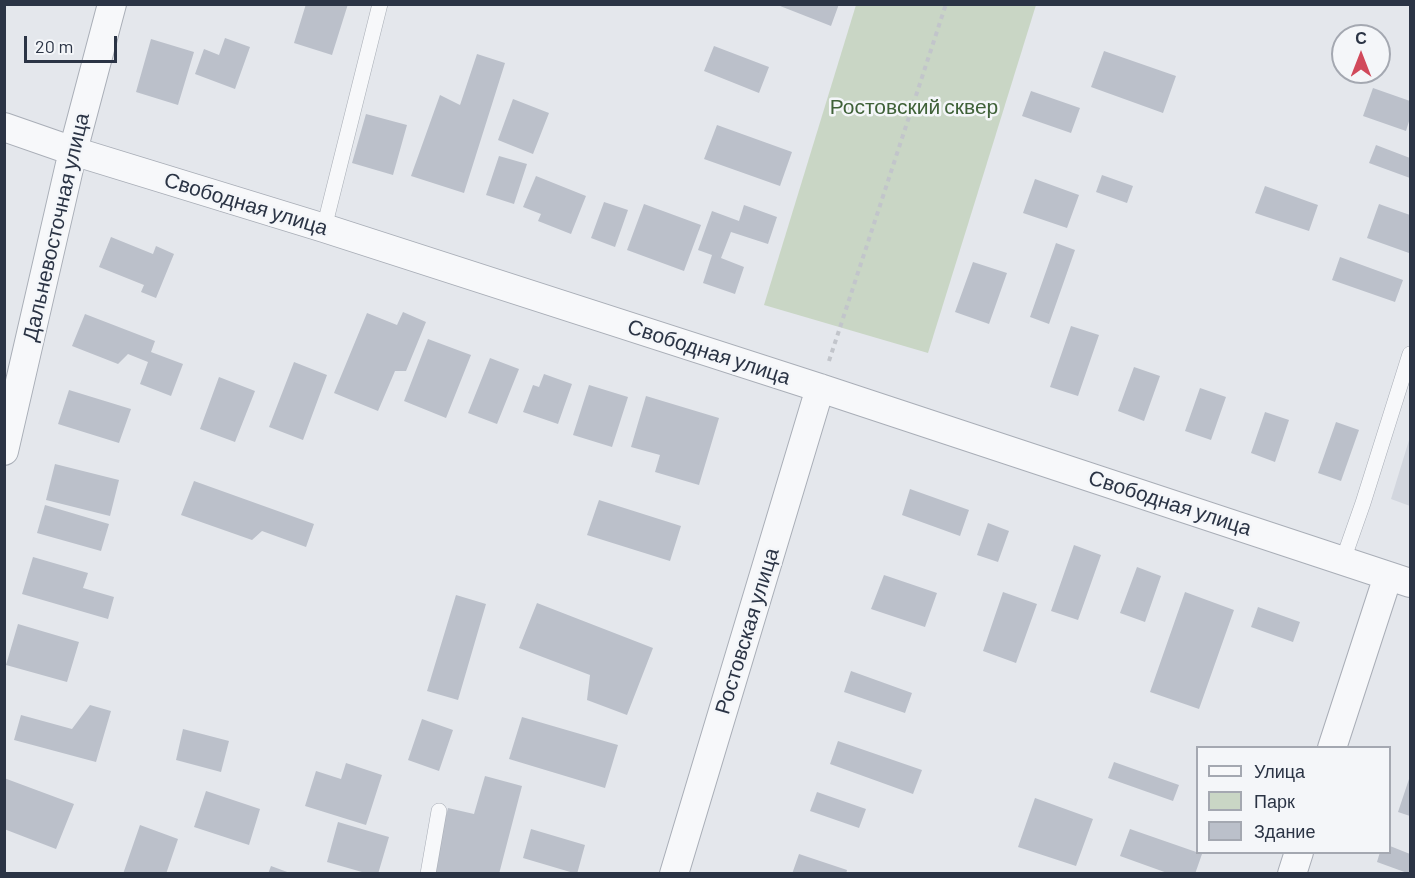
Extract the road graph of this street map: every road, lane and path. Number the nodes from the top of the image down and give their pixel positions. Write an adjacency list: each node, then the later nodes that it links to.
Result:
1 (112, 4): 5 (street, Дальневосточная улица)
2 (380, 4): 6 (lane)
3 (946, 4): 8 (path)
4 (4, 127): 5 (street, Свободная улица)
5 (73, 150): 6 (street, Свободная улица); 9 (street, Дальневосточная улица)
6 (324, 228): 8 (street, Свободная улица)
7 (1410, 354): 10 (lane)
8 (820, 388): 10 (street, Свободная улица); 16 (street, Ростовская улица)
9 (4, 451)
10 (1342, 560): 11 (street, Свободная улица)
11 (1399, 579): 12 (street)
12 (1332, 746)
13 (439, 811): 15 (lane)
14 (1298, 854): 17 (street)
15 (428, 873)
16 (674, 873)
17 (1292, 873)

